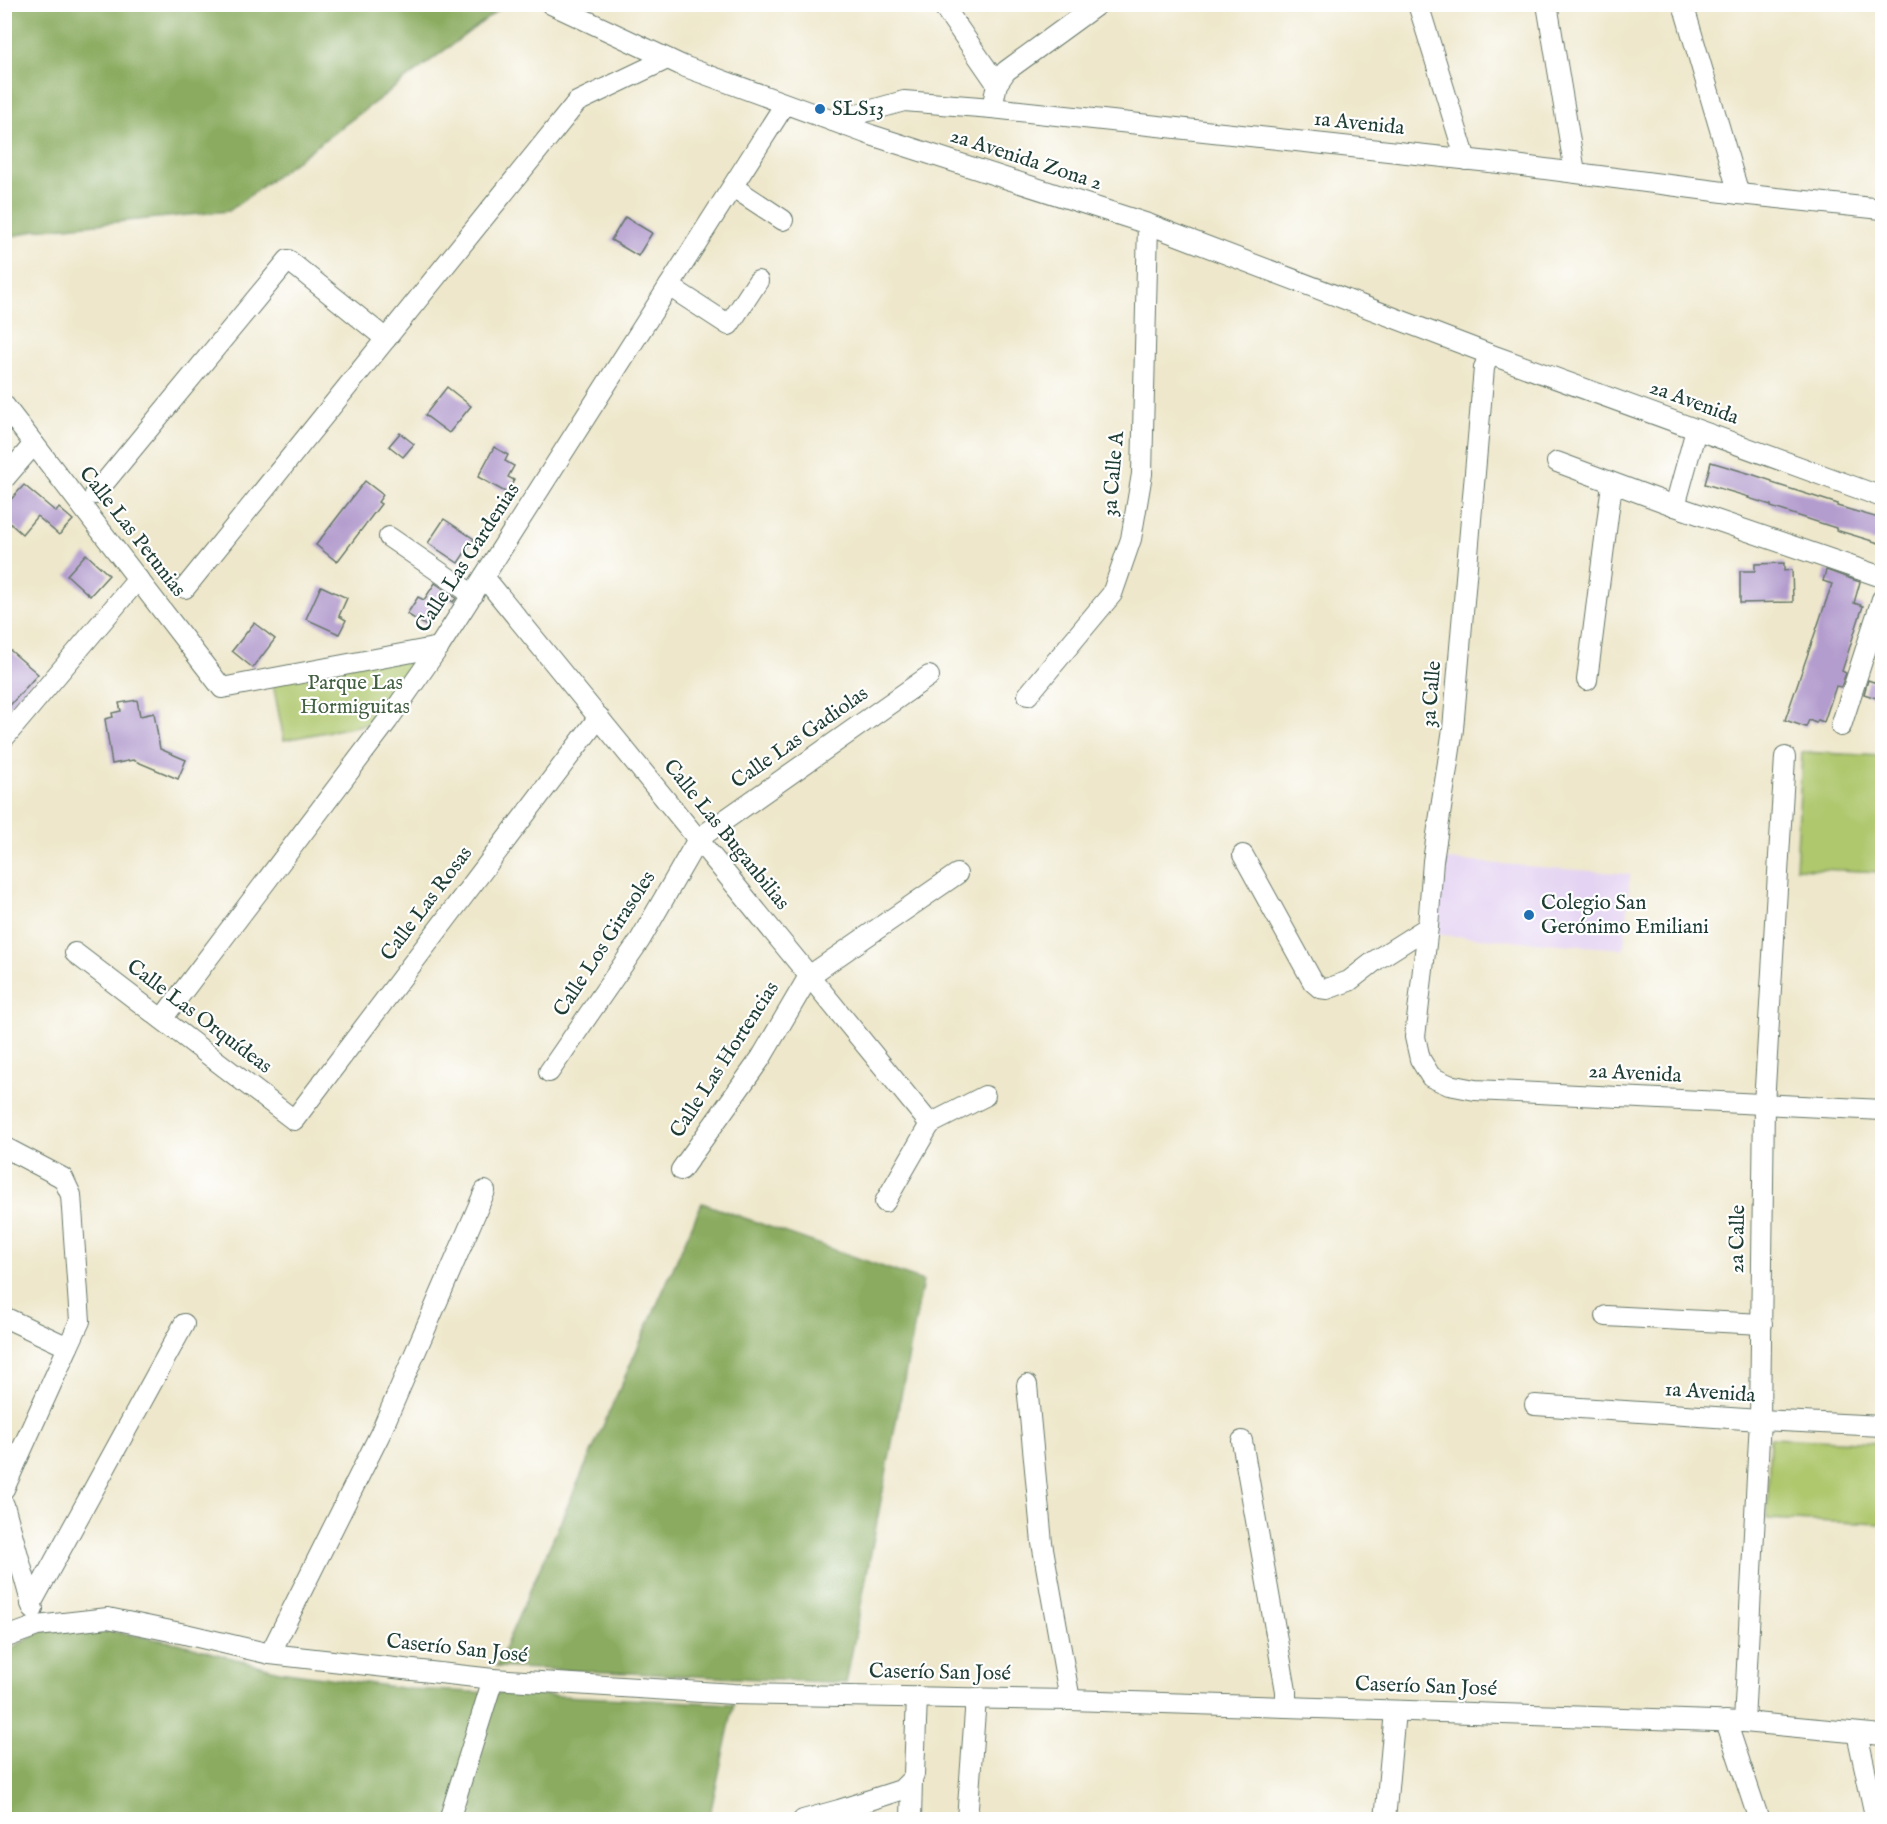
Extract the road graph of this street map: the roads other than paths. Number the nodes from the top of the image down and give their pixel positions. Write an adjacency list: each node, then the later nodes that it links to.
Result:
1 (551, 4): 8 (street, 2a Avenida Zona 2)
2 (589, 4): 8 (street)
3 (942, 4): 10 (street)
4 (1098, 4): 10 (street)
5 (1418, 4): 14 (street)
6 (1547, 4): 15 (street)
7 (1683, 4): 17 (street)
8 (594, 26): 9 (street, 2a Avenida Zona 2)
9 (667, 59): 11 (street, 2a Avenida Zona 2); 23 (street)
10 (997, 84): 12 (street)
11 (786, 104): 13 (street, 2a Avenida Zona 2); 16 (street, Calle Las Gardenias)
12 (992, 108): 13 (street, 1a Avenida); 14 (street, 1a Avenida)
13 (832, 121): 20 (street, 2a Avenida Zona 2)
14 (1466, 160): 15 (street, 1a Avenida)
15 (1575, 172): 17 (street, 1a Avenida)
16 (733, 187): 19 (street); 22 (street, Calle Las Gardenias)
17 (1739, 194): 18 (street, 1a Avenida)
18 (1882, 209)
19 (783, 220)
20 (1148, 224): 24 (street, 2a Avenida Zona 2); 44 (street, 3a Calle A)
21 (758, 280): 22 (street)
22 (669, 286): 35 (street, Calle Las Gardenias)
23 (386, 339): 31 (street); 38 (street)
24 (1489, 354): 26 (street, 2a Avenida); 52 (street, 3a Calle)
25 (4, 405): 27 (street, Calle Las Petunias)
26 (1696, 430): 32 (street, 2a Avenida); 33 (street)
27 (34, 444): 29 (street); 37 (street, Calle Las Petunias)
28 (1557, 462): 30 (street)
29 (4, 479)
30 (1612, 484): 33 (street); 43 (street)
31 (95, 494)
32 (1882, 497)
33 (1676, 506): 36 (street)
34 (389, 537): 39 (street)
35 (484, 577): 39 (street, Calle Las Gardenias); 45 (street, Calle Las Buganbilias)
36 (1882, 577)
37 (138, 579): 41 (street, Calle Las Petunias); 47 (street)
38 (184, 588)
39 (473, 595): 41 (street, Calle Las Gardenias)
40 (1882, 599): 46 (street)
41 (440, 647): 55 (street, Calle Las Gardenias)
42 (929, 676): 49 (street, Calle Las Gadiolas)
43 (1587, 680)
44 (1029, 695)
45 (598, 717): 49 (street, Calle Las Buganbilias); 61 (street, Calle Las Rosas)
46 (1841, 726)
47 (5, 736)
48 (1785, 757): 59 (street, 2a Calle)
49 (698, 839): 54 (street, Calle Las Buganbilias); 57 (street, Calle Los Girasoles)
50 (1243, 855): 52 (street)
51 (957, 874): 54 (street)
52 (1428, 927): 56 (street, 3a Calle)
53 (75, 953): 55 (street, Calle Las Orquídeas)
54 (809, 976): 62 (street, Calle Las Buganbilias); 64 (street, Calle Las Hortencias)
55 (162, 1019): 61 (street, Calle Las Orquídeas)
56 (1416, 1037): 59 (street, 2a Avenida)
57 (549, 1072)
58 (985, 1096): 62 (street)
59 (1764, 1104): 60 (street, 2a Avenida); 70 (street, 2a Calle)
60 (1882, 1110)
61 (294, 1120)
62 (930, 1124): 66 (street)
63 (4, 1148): 71 (street)
64 (681, 1170)
65 (485, 1191): 82 (street)
66 (885, 1202)
67 (1606, 1316): 70 (street)
68 (4, 1317): 71 (street)
69 (184, 1324): 79 (street)
70 (1762, 1324): 74 (street, 2a Calle)
71 (68, 1347): 77 (street)
72 (1027, 1385): 86 (street)
73 (1534, 1405): 74 (street, 1a Avenida)
74 (1760, 1420): 75 (street, 1a Avenida); 89 (street, 2a Calle)
75 (1882, 1426)
76 (1242, 1441): 87 (street)
77 (4, 1489)
78 (4, 1505): 79 (street)
79 (31, 1604): 80 (street)
80 (37, 1626): 81 (street, Caserío San José); 82 (street, Caserío San José)
81 (4, 1638)
82 (270, 1654): 83 (street, Caserío San José)
83 (493, 1678): 84 (street, Caserío San José); 93 (street)
84 (917, 1697): 85 (street, Caserío San José); 92 (street)
85 (976, 1698): 86 (street, Caserío San José); 96 (street)
86 (1070, 1700): 87 (street, Caserío San José)
87 (1286, 1707): 88 (street, Caserío San José)
88 (1395, 1711): 89 (street, Caserío San José); 97 (street)
89 (1735, 1722): 90 (street, Caserío San José); 98 (street)
90 (1857, 1732): 91 (street, Caserío San José); 99 (street)
91 (1882, 1736)
92 (912, 1779): 94 (street); 95 (street)
93 (449, 1820)
94 (803, 1820)
95 (911, 1820)
96 (967, 1820)
97 (1384, 1820)
98 (1759, 1820)
99 (1876, 1820)

